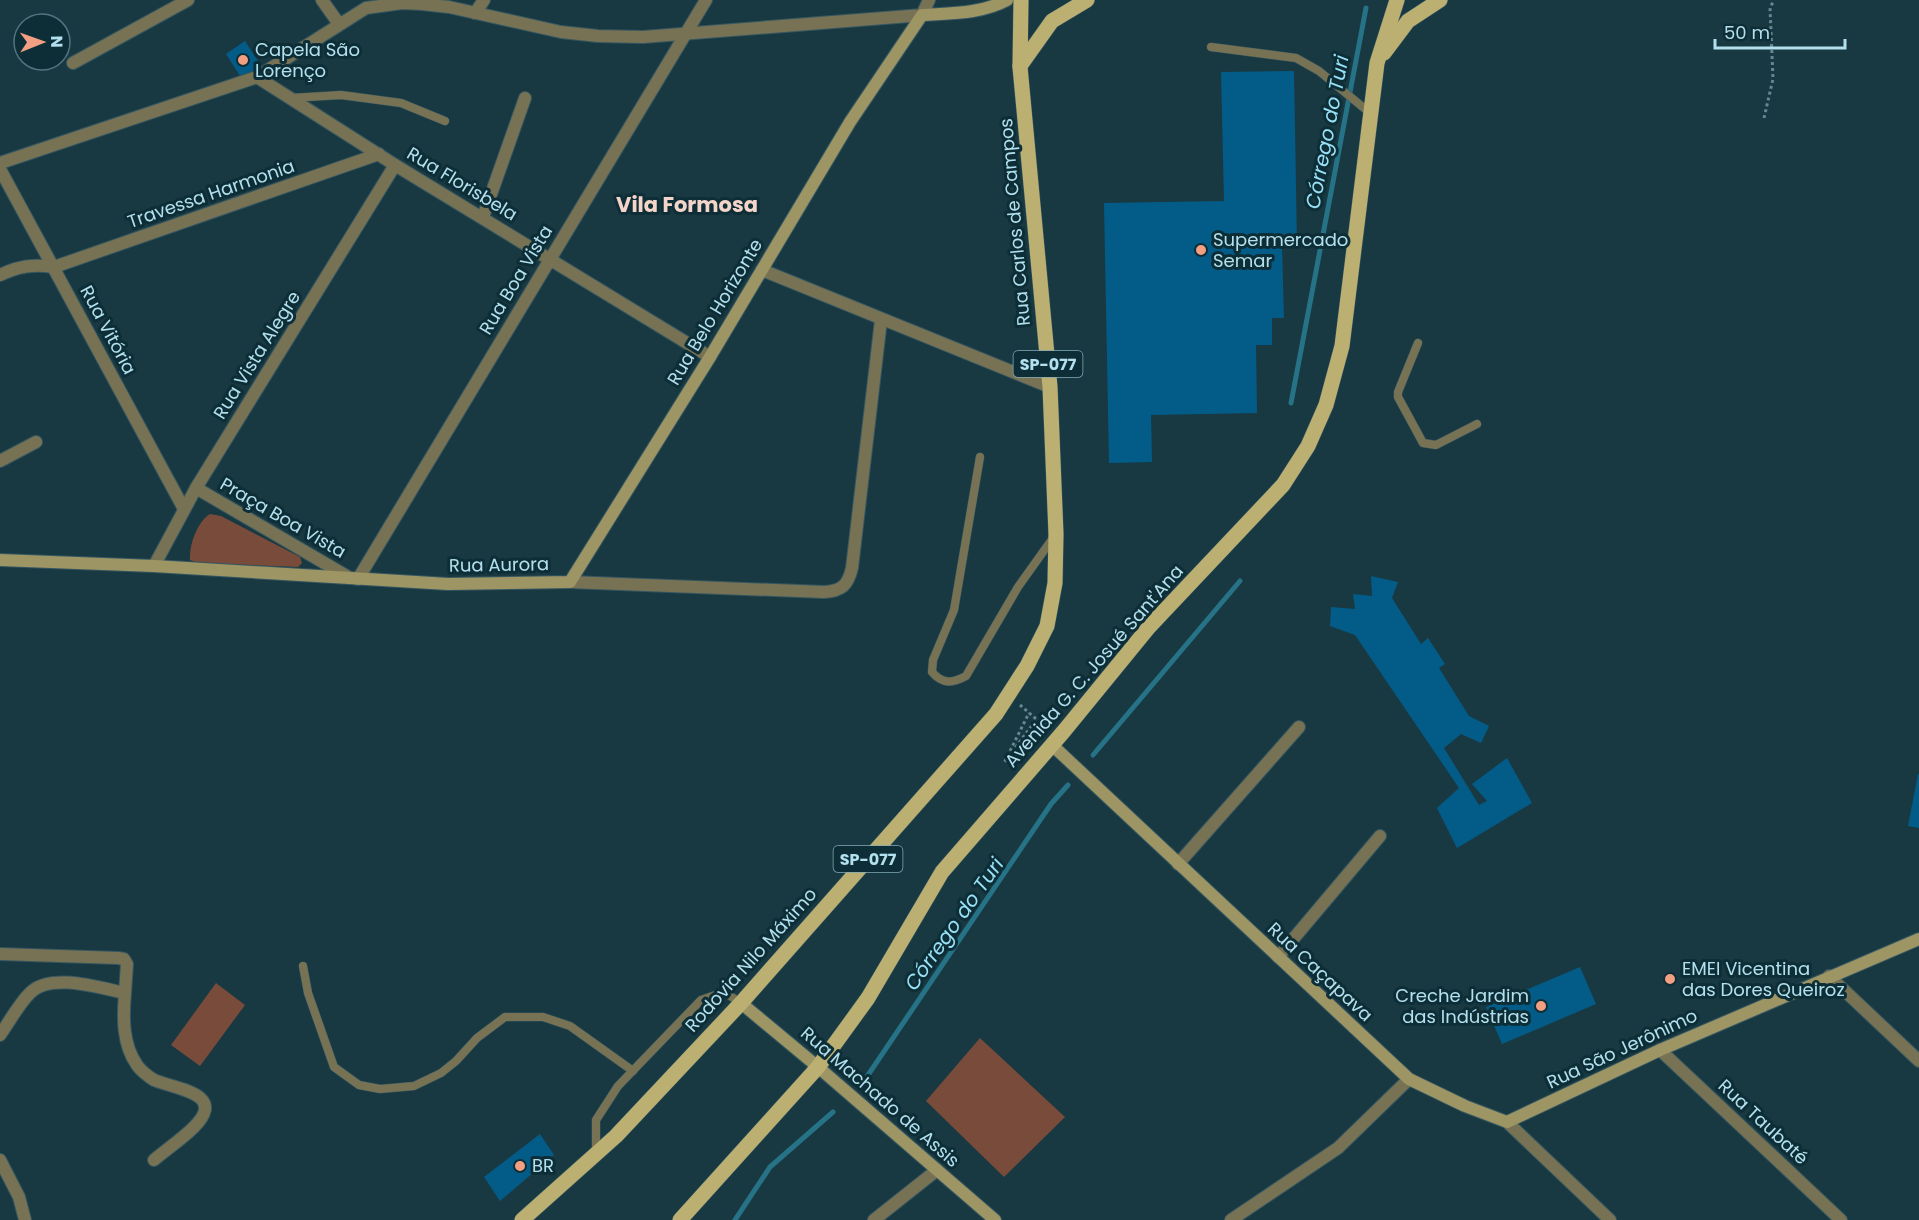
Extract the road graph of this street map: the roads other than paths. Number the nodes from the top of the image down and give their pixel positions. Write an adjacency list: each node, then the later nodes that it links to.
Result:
1 (188, 0): 17 (street)
2 (322, 0): 14 (street)
3 (484, 0): 12 (street)
4 (706, 0): 15 (street, Rua Boa Vista)
5 (929, 0): 13 (street, Rua Belo Horizonte)
6 (1007, 0): 13 (street)
7 (1021, 0): 19 (main road, Rua Carlos de Campos / SP-077)
8 (1087, 0): 19 (main road)
9 (1397, 0): 18 (main road, Avenida G. C. Josué Sant'Ana)
10 (1440, 0): 18 (main road)
11 (369, 4): 12 (street); 14 (street)
12 (475, 13): 15 (street)
13 (922, 15): 15 (street); 32 (street, Rua Belo Horizonte)
14 (339, 24): 20 (street)
15 (686, 35): 30 (street, Rua Boa Vista)
16 (1211, 47): 23 (lane)
17 (72, 63)
18 (1377, 63): 23 (main road, Avenida G. C. Josué Sant'Ana)
19 (1020, 67): 37 (main road, Rua Carlos de Campos / SP-077)
20 (257, 77): 21 (street, Rua Florisbela); 26 (street)
21 (289, 98): 24 (lane); 25 (street, Rua Florisbela)
22 (525, 98): 29 (street)
23 (1370, 112): 51 (main road, Avenida G. C. Josué Sant'Ana)
24 (445, 121)
25 (379, 154): 27 (street, Rua Florisbela); 31 (street, Travessa Harmonia)
26 (0, 163)
27 (395, 165): 29 (street, Rua Florisbela); 42 (street, Rua Vista Alegre)
28 (0, 169): 31 (street, Rua Vitória)
29 (483, 217): 30 (street, Rua Florisbela)
30 (549, 258): 36 (street, Rua Florisbela); 47 (street, Rua Boa Vista)
31 (54, 267): 33 (street); 43 (street, Rua Vitória)
32 (762, 270): 34 (street); 36 (street, Rua Belo Horizonte)
33 (0, 275)
34 (881, 320): 37 (street); 48 (street, Rua Aurora)
35 (1418, 343): 38 (lane)
36 (710, 357): 48 (street, Rua Belo Horizonte)
37 (1050, 387): 44 (main road, Rua Carlos de Campos / SP-077)
38 (1477, 424)
39 (36, 442): 41 (street)
40 (980, 458): 44 (lane)
41 (0, 461)
42 (196, 488): 43 (street, Rua Vista Alegre); 47 (street, Praça Boa Vista)
43 (184, 509): 46 (street, Rua Vista Alegre)
44 (1056, 534): 49 (main road, Rua Carlos de Campos / SP-077)
45 (0, 560): 46 (street, Rua Aurora)
46 (154, 566): 47 (street, Rua Aurora)
47 (355, 579): 48 (street, Rua Aurora)
48 (570, 582)
49 (996, 714): 60 (main road, Rodovia Nilo Máximo / SP-077)
50 (1299, 727): 53 (street)
51 (1052, 745): 53 (street, Rua Caçapava); 64 (main road, Avenida G. C. Josué Sant'Ana)
52 (1380, 836): 56 (street)
53 (1178, 864): 56 (street, Rua Caçapava)
54 (1919, 939): 58 (street, Rua São Jerônimo)
55 (0, 954): 59 (street)
56 (1278, 957): 66 (street, Rua Caçapava)
57 (303, 966): 65 (lane)
58 (1829, 976): 62 (street, Rua São Jerônimo); 63 (street)
59 (125, 993): 61 (street); 70 (street)
60 (741, 1003): 64 (street, Rua Machado de Assis); 65 (lane); 68 (main road, Rodovia Nilo Máximo / SP-077)
61 (0, 1035)
62 (1660, 1050): 67 (street, Rua São Jerônimo); 79 (street, Rua Taubaté)
63 (1919, 1061)
64 (818, 1067): 71 (street, Rua Machado de Assis); 74 (main road, Avenida G. C. Josué Sant'Ana)
65 (633, 1071): 68 (lane)
66 (1409, 1079): 67 (street, Rua Caçapava); 77 (street)
67 (1507, 1122): 78 (street, Rua Caçapava)
68 (596, 1154): 73 (main road, Rodovia Nilo Máximo / SP-077)
69 (0, 1160): 72 (street)
70 (154, 1160)
71 (937, 1170): 75 (street); 76 (street, Rua Machado de Assis)
72 (25, 1220)
73 (522, 1220)
74 (680, 1220)
75 (874, 1220)
76 (995, 1220)
77 (1231, 1220)
78 (1610, 1220)
79 (1841, 1220)

